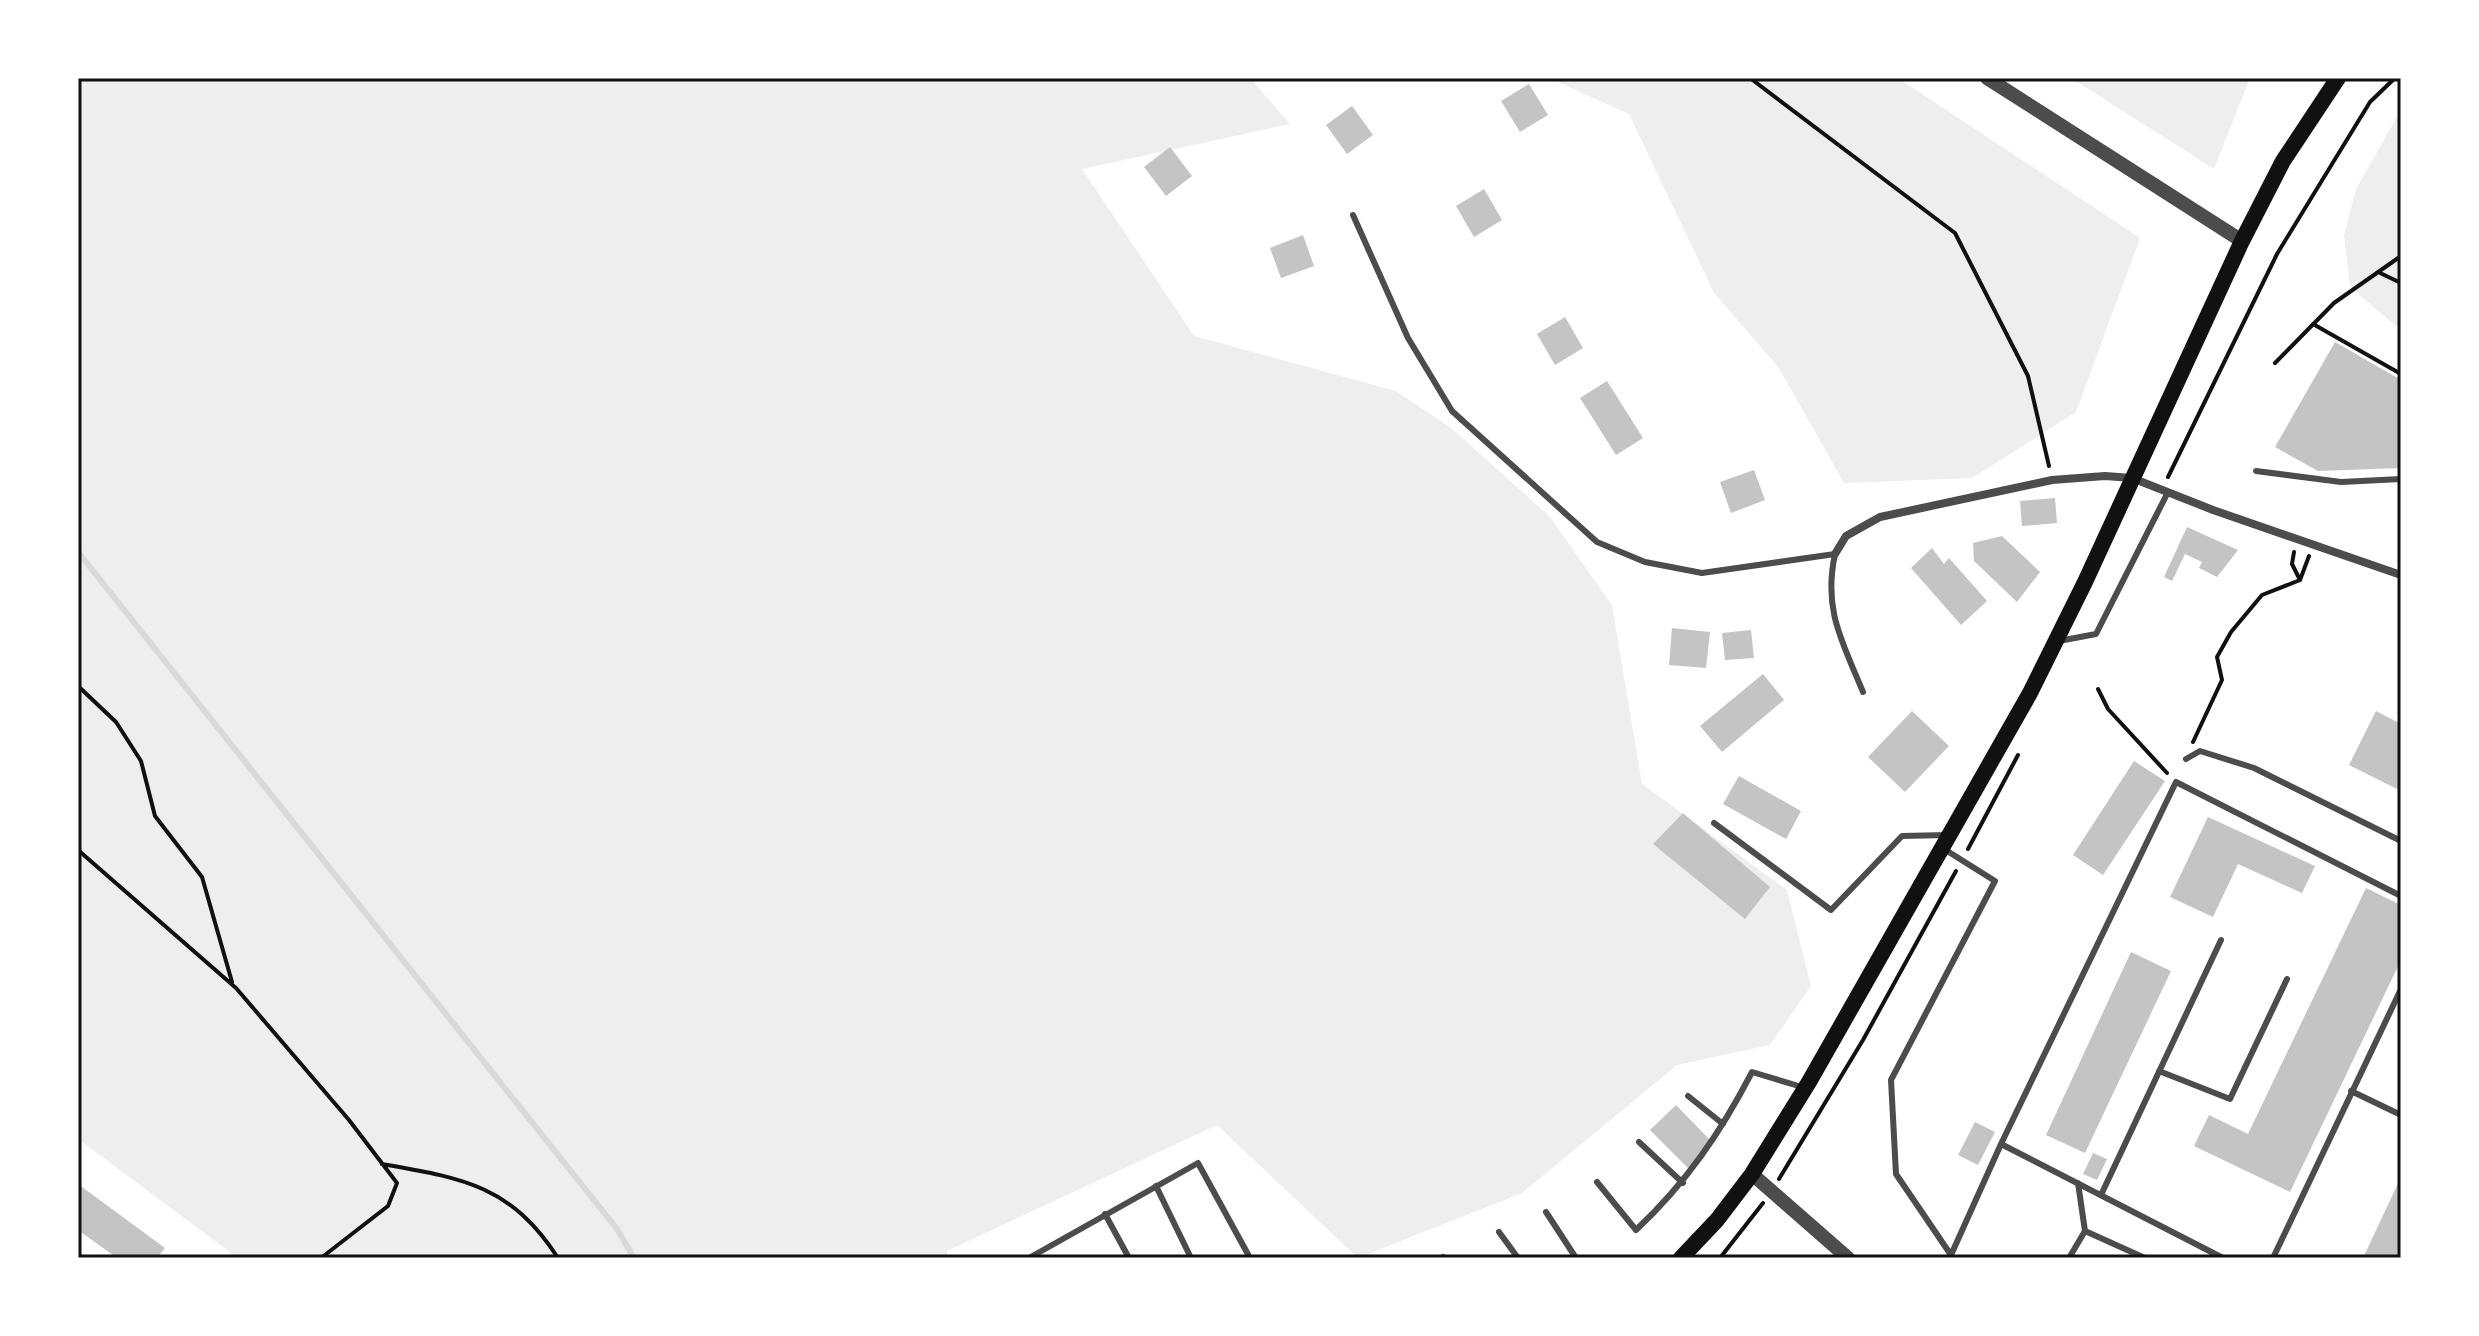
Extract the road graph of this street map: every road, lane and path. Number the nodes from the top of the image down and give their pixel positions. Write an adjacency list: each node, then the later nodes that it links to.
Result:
1 (1750, 78): 17 (path)
2 (1987, 78): 6 (street)
3 (2338, 78): 6 (main road)
4 (2395, 78): 15 (path)
5 (1353, 215): 21 (lane)
6 (2242, 241): 14 (main road)
7 (2401, 256): 8 (path)
8 (2378, 272): 9 (path); 10 (path)
9 (2401, 283)
10 (2313, 324): 11 (path); 12 (path)
11 (2275, 363)
12 (2401, 374)
13 (2256, 471): 16 (lane)
14 (2132, 478): 17 (street); 18 (street); 24 (main road)
15 (2167, 479)
16 (2401, 479)
17 (2052, 480): 21 (street)
18 (2168, 492): 19 (street); 24 (lane)
19 (2299, 540): 20 (street); 23 (path)
20 (2310, 544): 22 (street); 23 (path)
21 (1835, 554): 27 (lane)
22 (2401, 575)
23 (2300, 580): 28 (path)
24 (2056, 641): 32 (main road)
25 (78, 686): 37 (path)
26 (2098, 689): 29 (path)
27 (1863, 692)
28 (2186, 759): 31 (lane)
29 (2176, 782): 34 (lane); 46 (lane)
30 (1714, 823): 32 (lane)
31 (2401, 841)
32 (1947, 842): 40 (main road); 58 (lane)
33 (78, 850): 37 (path)
34 (2401, 896)
35 (2221, 940): 39 (lane)
36 (2287, 979): 39 (lane)
37 (233, 984): 47 (path)
38 (2401, 989): 41 (lane)
39 (2159, 1071): 53 (lane)
40 (1805, 1088): 44 (lane); 48 (main road)
41 (2351, 1091): 43 (lane); 72 (lane)
42 (1688, 1096): 44 (lane)
43 (2401, 1115)
44 (1723, 1124): 50 (lane)
45 (1639, 1142): 50 (lane)
46 (2001, 1144): 51 (lane); 58 (lane)
47 (382, 1164): 59 (path); 60 (path)
48 (1752, 1174): 67 (main road); 68 (street)
49 (1597, 1182): 50 (lane)
50 (1683, 1183)
51 (2078, 1183): 53 (lane); 56 (lane)
52 (1156, 1186): 55 (lane); 63 (lane); 64 (lane)
53 (2101, 1195): 71 (lane)
54 (1546, 1212): 66 (lane)
55 (1105, 1214): 61 (lane); 62 (lane)
56 (2085, 1231): 69 (lane); 70 (lane)
57 (1499, 1232): 65 (lane)
58 (1951, 1257)
59 (321, 1258)
60 (558, 1258)
61 (1029, 1258)
62 (1129, 1258)
63 (1191, 1258)
64 (1250, 1258)
65 (1518, 1258)
66 (1576, 1258)
67 (1681, 1258)
68 (1848, 1258)
69 (2069, 1258)
70 (2145, 1258)
71 (2223, 1258)
72 (2273, 1258)

